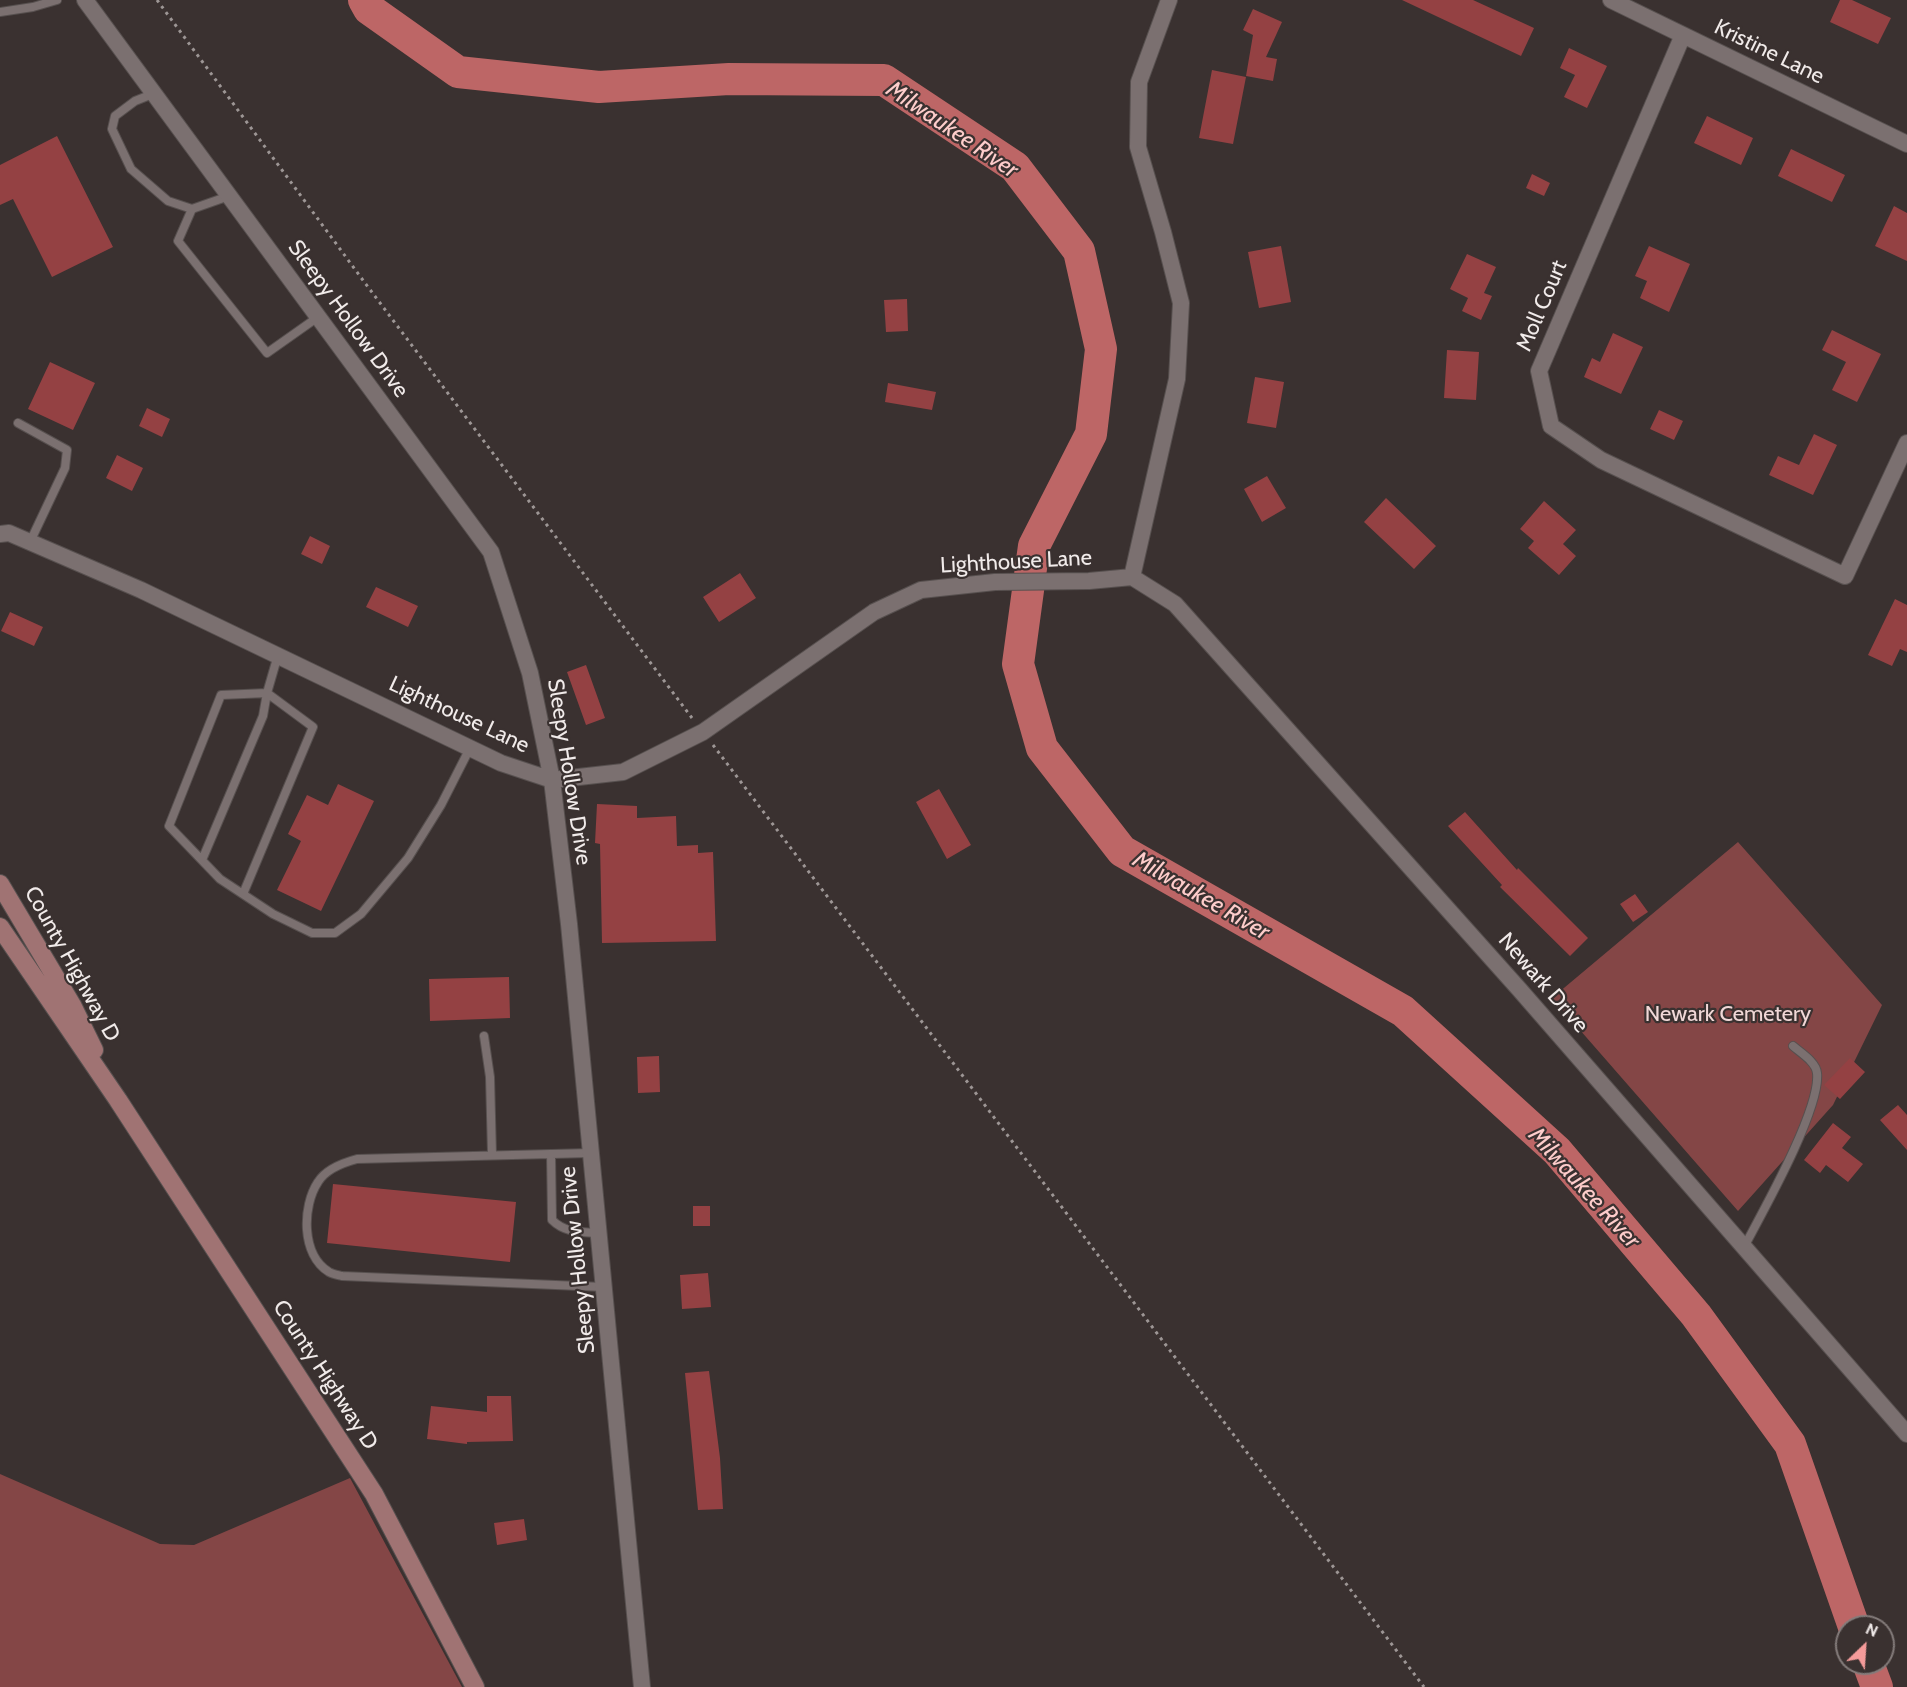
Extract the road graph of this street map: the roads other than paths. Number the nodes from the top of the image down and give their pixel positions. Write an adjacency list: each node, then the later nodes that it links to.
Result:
1 (57, 0): 5 (lane)
2 (85, 0): 7 (street, Sleepy Hollow Drive)
3 (1169, 0): 16 (street)
4 (1611, 0): 6 (street, Kristine Lane)
5 (0, 12)
6 (1683, 35): 8 (street, Kristine Lane); 13 (street, Moll Court)
7 (155, 93): 9 (street, Sleepy Hollow Drive); 10 (lane)
8 (1907, 144)
9 (230, 196): 10 (lane); 11 (street, Sleepy Hollow Drive)
10 (192, 209): 11 (lane)
11 (318, 317): 20 (street, Sleepy Hollow Drive)
12 (18, 423): 15 (lane)
13 (1907, 443)
14 (0, 534): 15 (street, Lighthouse Lane)
15 (30, 542): 17 (street, Lighthouse Lane)
16 (1132, 577): 20 (street, Lighthouse Lane); 32 (street, Newark Drive)
17 (279, 655): 18 (lane); 19 (street, Lighthouse Lane)
18 (267, 693): 21 (lane); 21 (lane); 23 (lane)
19 (470, 747): 20 (street, Lighthouse Lane); 23 (lane)
20 (552, 780): 28 (street, Sleepy Hollow Drive)
21 (202, 860): 23 (lane)
22 (0, 884): 27 (main road, County Highway D)
23 (243, 894)
24 (0, 927): 27 (main road, County Highway D)
25 (484, 1036): 30 (lane)
26 (1793, 1046): 32 (lane)
27 (117, 1100): 35 (main road, County Highway D)
28 (590, 1153): 29 (lane); 31 (street, Sleepy Hollow Drive)
29 (551, 1154): 30 (lane); 31 (lane)
30 (492, 1155): 33 (lane)
31 (598, 1233): 33 (street, Sleepy Hollow Drive)
32 (1744, 1248): 34 (street, Newark Drive)
33 (603, 1287): 36 (street, Sleepy Hollow Drive)
34 (1907, 1434)
35 (475, 1687)
36 (642, 1687)

